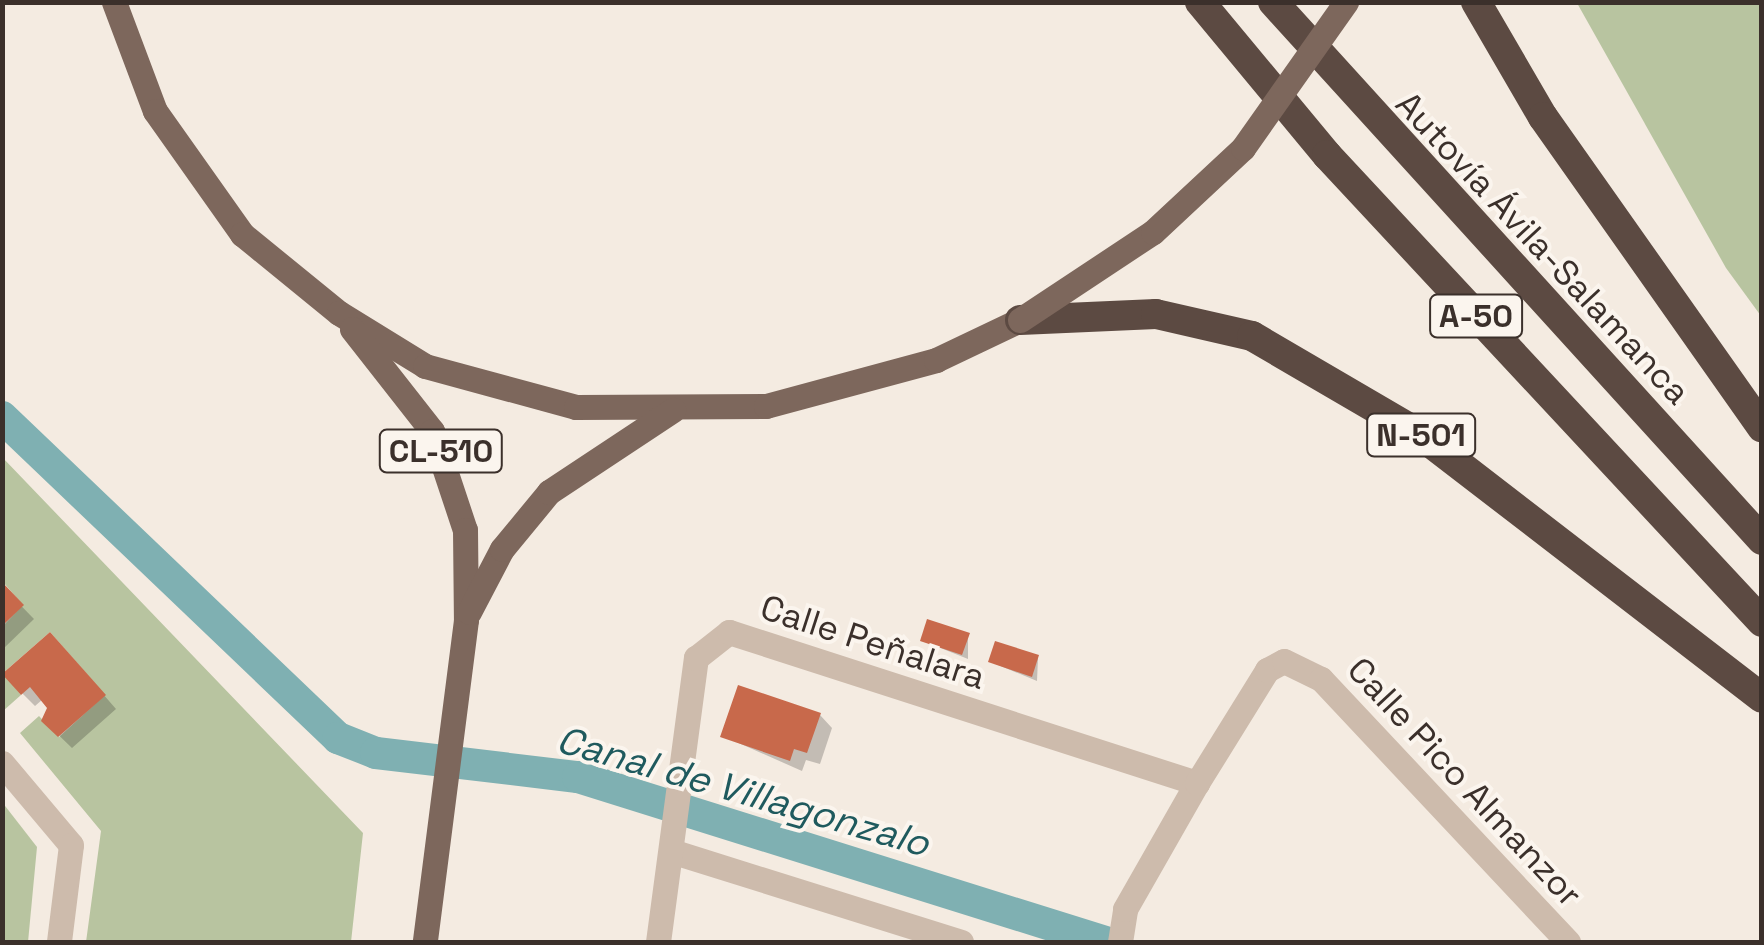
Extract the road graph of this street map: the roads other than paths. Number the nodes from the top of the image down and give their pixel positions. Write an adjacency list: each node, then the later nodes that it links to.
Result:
1 (114, 2): 6 (main road)
2 (1200, 2): 12 (highway, A-50)
3 (1273, 2): 10 (highway, Autovía Ávila-Salamanca / A-50)
4 (1346, 2): 7 (main road, bridge)
5 (1476, 2): 9 (highway)
6 (340, 314): 8 (main road); 11 (main road, CL-510)
7 (1020, 320): 8 (main road); 13 (highway, N-501)
8 (673, 410): 11 (main road, CL-510)
9 (1762, 428)
10 (1762, 540)
11 (466, 620): 20 (main road, CL-510)
12 (1762, 622)
13 (1762, 698)
14 (2, 763): 19 (street)
15 (1197, 783): 16 (street, Calle Peñalara); 18 (street, Calle Pico Almanzor); 23 (street, Calle Pico Almanzor)
16 (672, 838): 17 (street); 21 (street, Calle Peñalara)
17 (891, 932): 22 (street)
18 (1121, 938)
19 (59, 942)
20 (425, 942)
21 (658, 942)
22 (961, 942)
23 (1568, 942)

